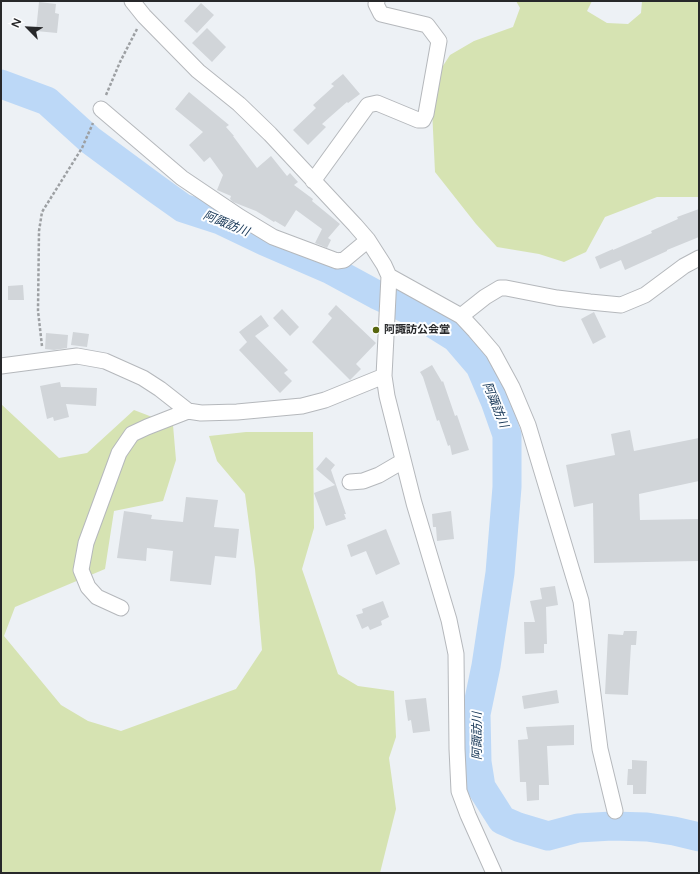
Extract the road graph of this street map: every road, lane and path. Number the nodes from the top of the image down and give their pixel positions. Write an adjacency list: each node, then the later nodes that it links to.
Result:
1 (132, 1): 3 (street)
2 (377, 1): 5 (street)
3 (144, 16): 4 (path); 5 (street)
4 (101, 109): 6 (street); 10 (path)
5 (313, 181): 6 (street)
6 (368, 240): 8 (street)
7 (699, 258): 9 (street)
8 (389, 276): 9 (street); 12 (street)
9 (461, 316): 17 (street)
10 (43, 360): 11 (street); 13 (street)
11 (1, 366)
12 (384, 376): 13 (street); 14 (street)
13 (188, 411): 16 (street)
14 (403, 461): 15 (street); 18 (street)
15 (350, 482)
16 (121, 608)
17 (615, 811)
18 (494, 873)

